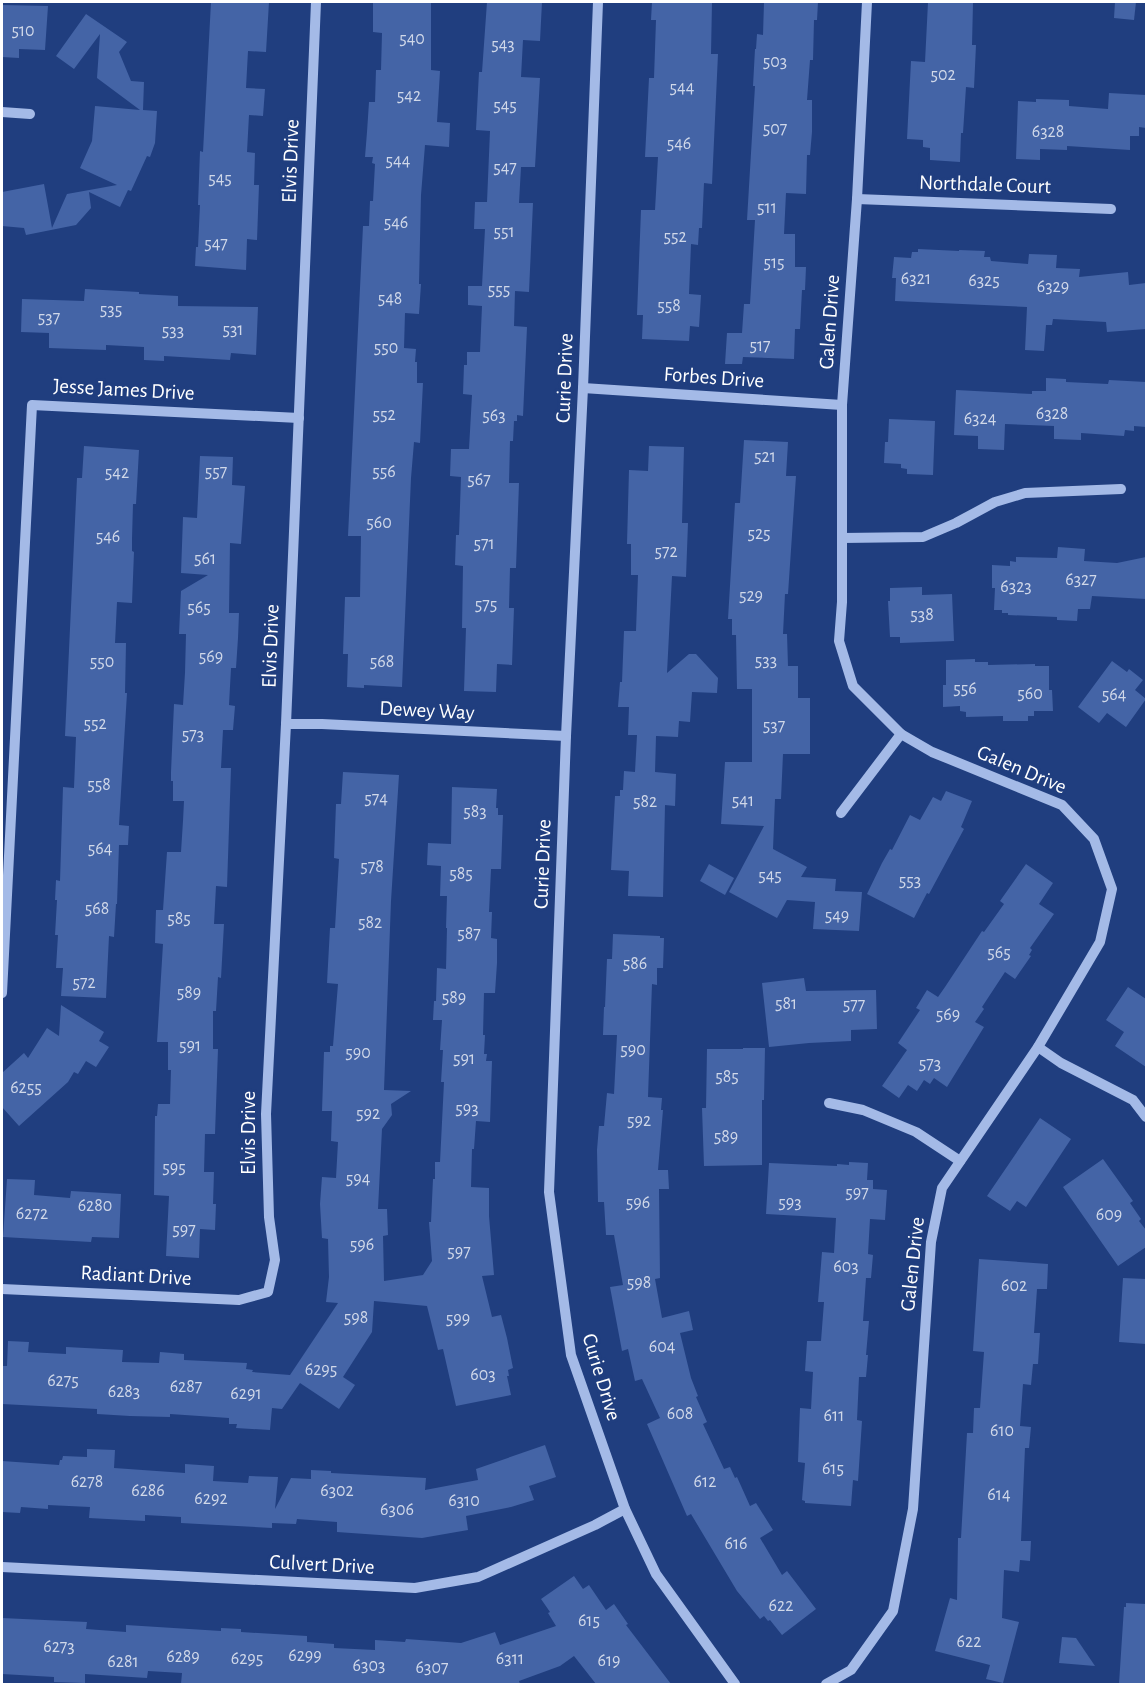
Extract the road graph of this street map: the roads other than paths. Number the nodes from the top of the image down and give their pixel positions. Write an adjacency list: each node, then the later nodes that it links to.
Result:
1 (316, 2): 10 (street, Elvis Drive)
2 (598, 2): 8 (street, Curie Drive)
3 (867, 2): 6 (street, Galen Drive)
4 (2, 112): 5 (street)
5 (30, 114)
6 (857, 199): 7 (street, Northdale Court); 9 (street, Galen Drive)
7 (1111, 209)
8 (583, 388): 9 (street, Forbes Drive); 15 (street, Curie Drive)
9 (842, 405): 12 (street, Galen Drive)
10 (299, 418): 13 (street, Elvis Drive); 17 (street, Jesse James Drive)
11 (1121, 489): 12 (street)
12 (842, 538): 14 (street, Galen Drive)
13 (286, 724): 15 (street, Dewey Way); 23 (street, Elvis Drive)
14 (901, 734): 16 (street); 18 (street, Galen Drive)
15 (566, 736): 24 (street, Curie Drive)
16 (841, 813)
17 (2, 993)
18 (1038, 1047): 20 (street); 21 (street, Galen Drive)
19 (829, 1103): 21 (street)
20 (1146, 1117)
21 (960, 1161): 27 (street, Galen Drive)
22 (2, 1288): 23 (street, Radiant Drive)
23 (268, 1292)
24 (625, 1509): 25 (street, Culvert Drive); 26 (street, Curie Drive)
25 (2, 1567)
26 (735, 1684)
27 (826, 1684)

